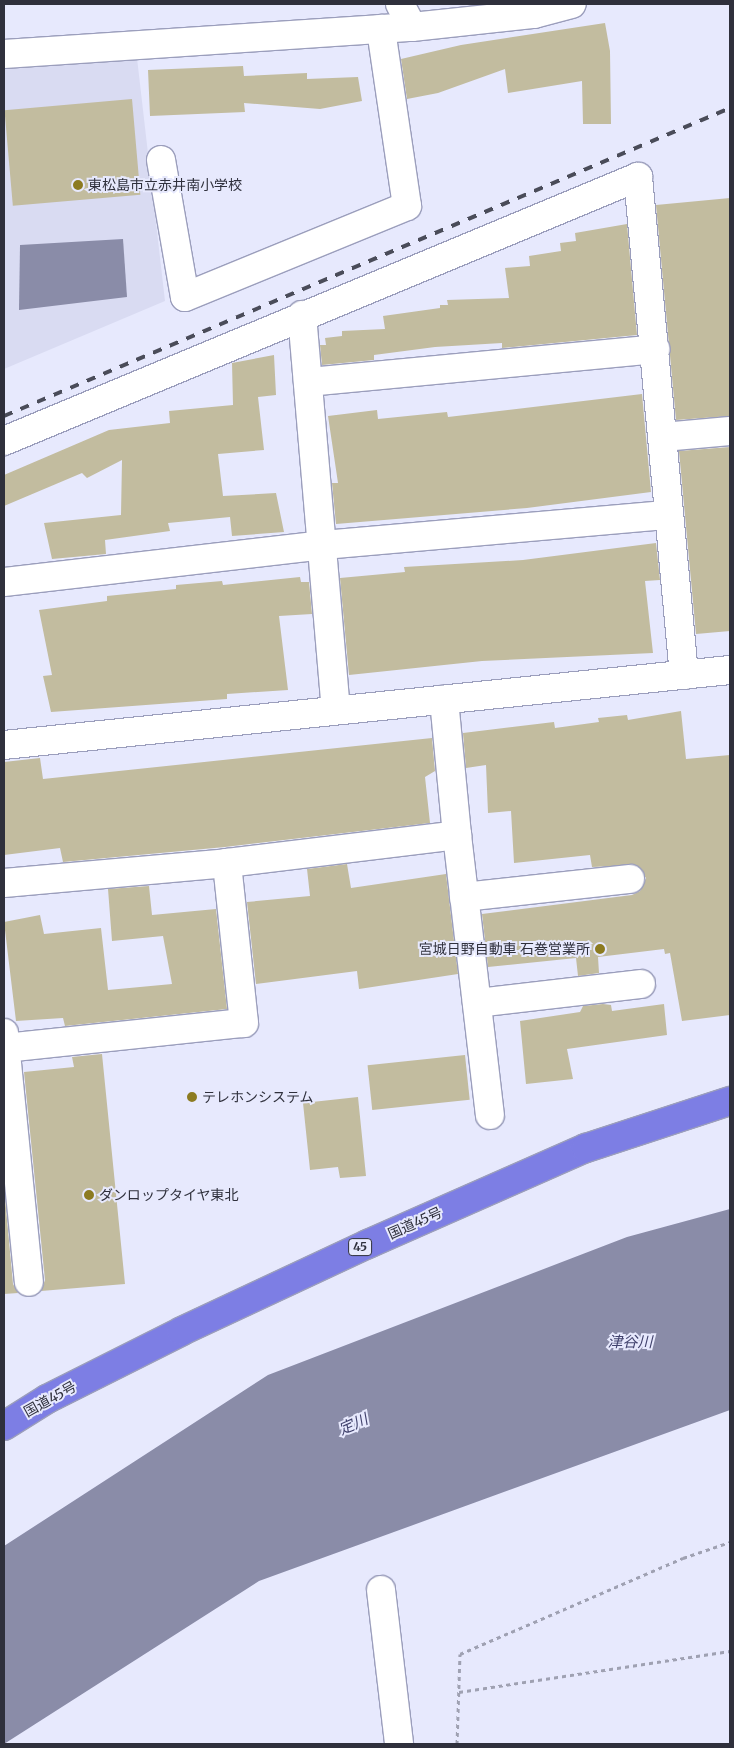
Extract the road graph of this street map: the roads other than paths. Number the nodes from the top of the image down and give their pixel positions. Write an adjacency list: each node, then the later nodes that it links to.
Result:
1 (572, 4): 2 (street)
2 (406, 15): 3 (street)
3 (381, 29): 4 (street); 5 (street)
4 (4, 54)
5 (161, 160)
6 (302, 315): 7 (street); 8 (street); 11 (street)
7 (654, 349): 8 (street); 10 (street)
8 (308, 382): 13 (street)
9 (730, 431): 10 (street)
10 (663, 437): 12 (street)
11 (4, 440)
12 (669, 514): 13 (street); 16 (street)
13 (323, 545): 14 (street); 18 (street)
14 (4, 582)
15 (730, 670): 16 (street)
16 (684, 675): 17 (street)
17 (444, 700): 18 (street); 20 (street)
18 (336, 709): 19 (street)
19 (4, 745)
20 (457, 835): 21 (street); 24 (street)
21 (227, 863): 23 (street); 27 (street)
22 (630, 879): 24 (street)
23 (4, 883)
24 (464, 897): 26 (street)
25 (641, 984): 26 (street)
26 (477, 1003): 29 (street)
27 (5, 1054): 30 (street)
28 (730, 1101): 31 (highway, 国道45号 / 45)
29 (490, 1115)
30 (29, 1282)
31 (4, 1426)
32 (381, 1590): 33 (street)
33 (399, 1744)

